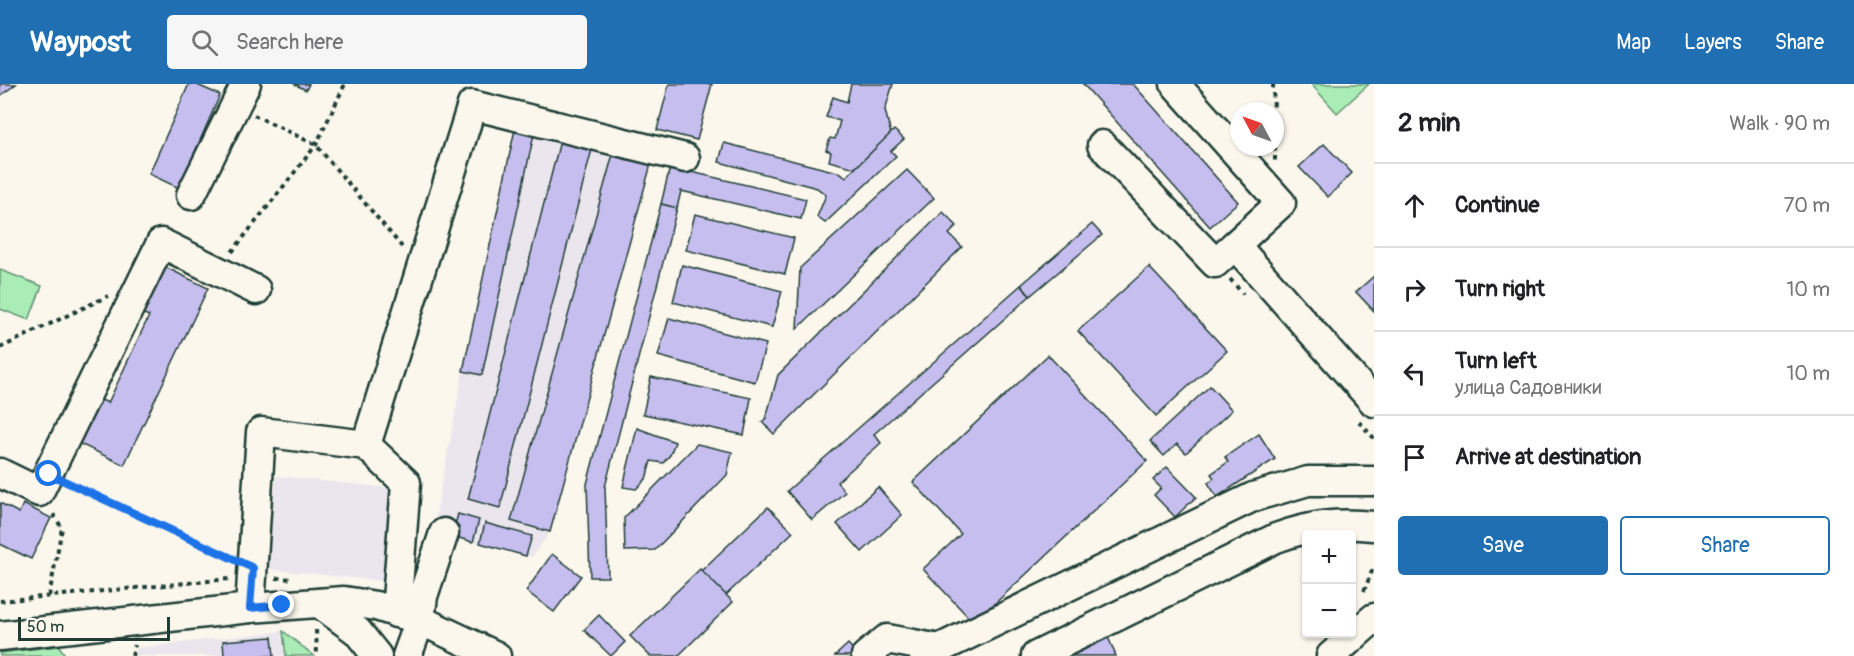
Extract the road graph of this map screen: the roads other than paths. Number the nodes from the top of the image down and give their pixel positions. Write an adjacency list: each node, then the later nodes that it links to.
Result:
1 (1175, 84): 6 (street)
2 (240, 95): 5 (street)
3 (1102, 145): 6 (street)
4 (685, 158): 9 (street)
5 (191, 195)
6 (1235, 245): 8 (street)
7 (256, 290): 10 (street)
8 (1374, 402)
9 (366, 445): 14 (street); 16 (street)
10 (0, 473)
11 (1374, 481): 19 (street)
12 (1374, 526): 24 (street)
13 (444, 533): 16 (street)
14 (250, 608): 15 (street); 18 (street)
15 (317, 612): 16 (street); 20 (street)
16 (408, 617): 21 (street); 22 (street)
17 (1374, 618): 25 (street)
18 (0, 636)
19 (932, 652): 23 (street)
20 (377, 656)
21 (407, 656)
22 (496, 656)
23 (867, 656)
24 (1036, 656)
25 (1331, 656)

